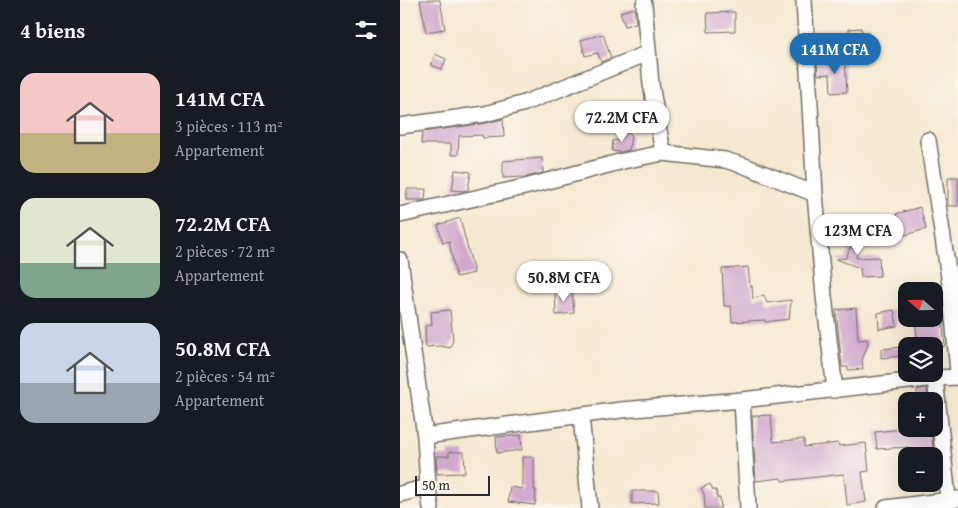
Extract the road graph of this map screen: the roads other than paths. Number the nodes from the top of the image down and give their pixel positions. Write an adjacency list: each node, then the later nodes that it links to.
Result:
1 (804, 0): 7 (street)
2 (644, 4): 3 (street)
3 (648, 53): 4 (street); 6 (street)
4 (400, 126)
5 (928, 140): 10 (street)
6 (663, 153): 7 (street); 8 (street)
7 (815, 194): 15 (street)
8 (400, 215)
9 (400, 260): 18 (street)
10 (958, 372)
11 (958, 377): 12 (street)
12 (943, 378)
13 (902, 382): 15 (street)
14 (936, 382): 21 (street)
15 (835, 390): 16 (street)
16 (742, 400): 17 (street); 24 (street)
17 (581, 416): 18 (street); 23 (street)
18 (425, 436): 19 (street)
19 (428, 487): 20 (street); 22 (street)
20 (400, 494)
21 (951, 502): 25 (street)
22 (431, 508)
23 (590, 508)
24 (748, 508)
25 (886, 508)

